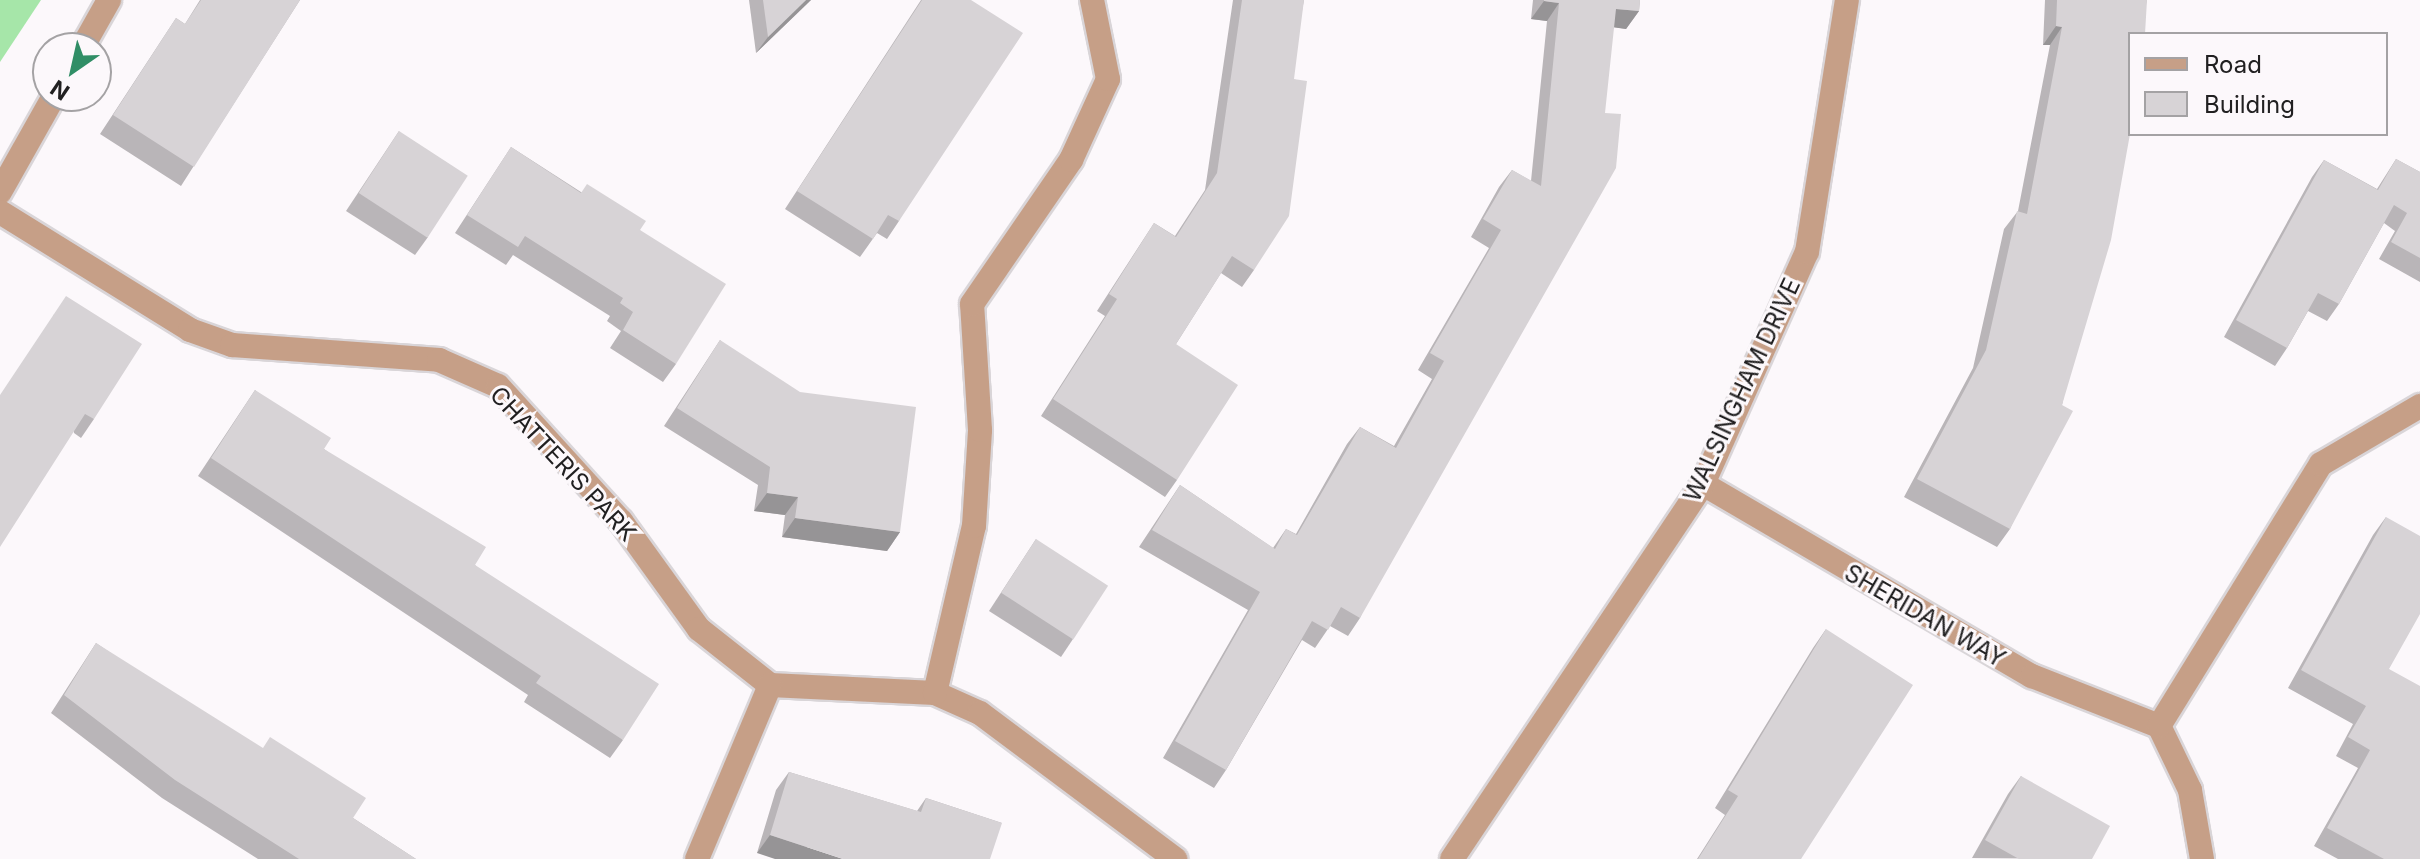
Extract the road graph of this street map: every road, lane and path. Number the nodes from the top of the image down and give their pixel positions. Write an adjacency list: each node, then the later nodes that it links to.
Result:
1 (109, 0): 4 (street)
2 (1092, 0): 11 (street)
3 (1847, 0): 9 (street, WALSINGHAM DRIVE)
4 (91, 32)
5 (45, 112): 6 (street)
6 (0, 192)
7 (0, 212): 10 (street, CHATTERIS PARK)
8 (2420, 406): 12 (street)
9 (1703, 484): 12 (street, SHERIDAN WAY); 15 (street, WALSINGHAM DRIVE)
10 (770, 685): 11 (street); 13 (street)
11 (935, 693): 14 (street)
12 (2159, 726): 16 (street)
13 (697, 859)
14 (1175, 859)
15 (1452, 859)
16 (2202, 859)

